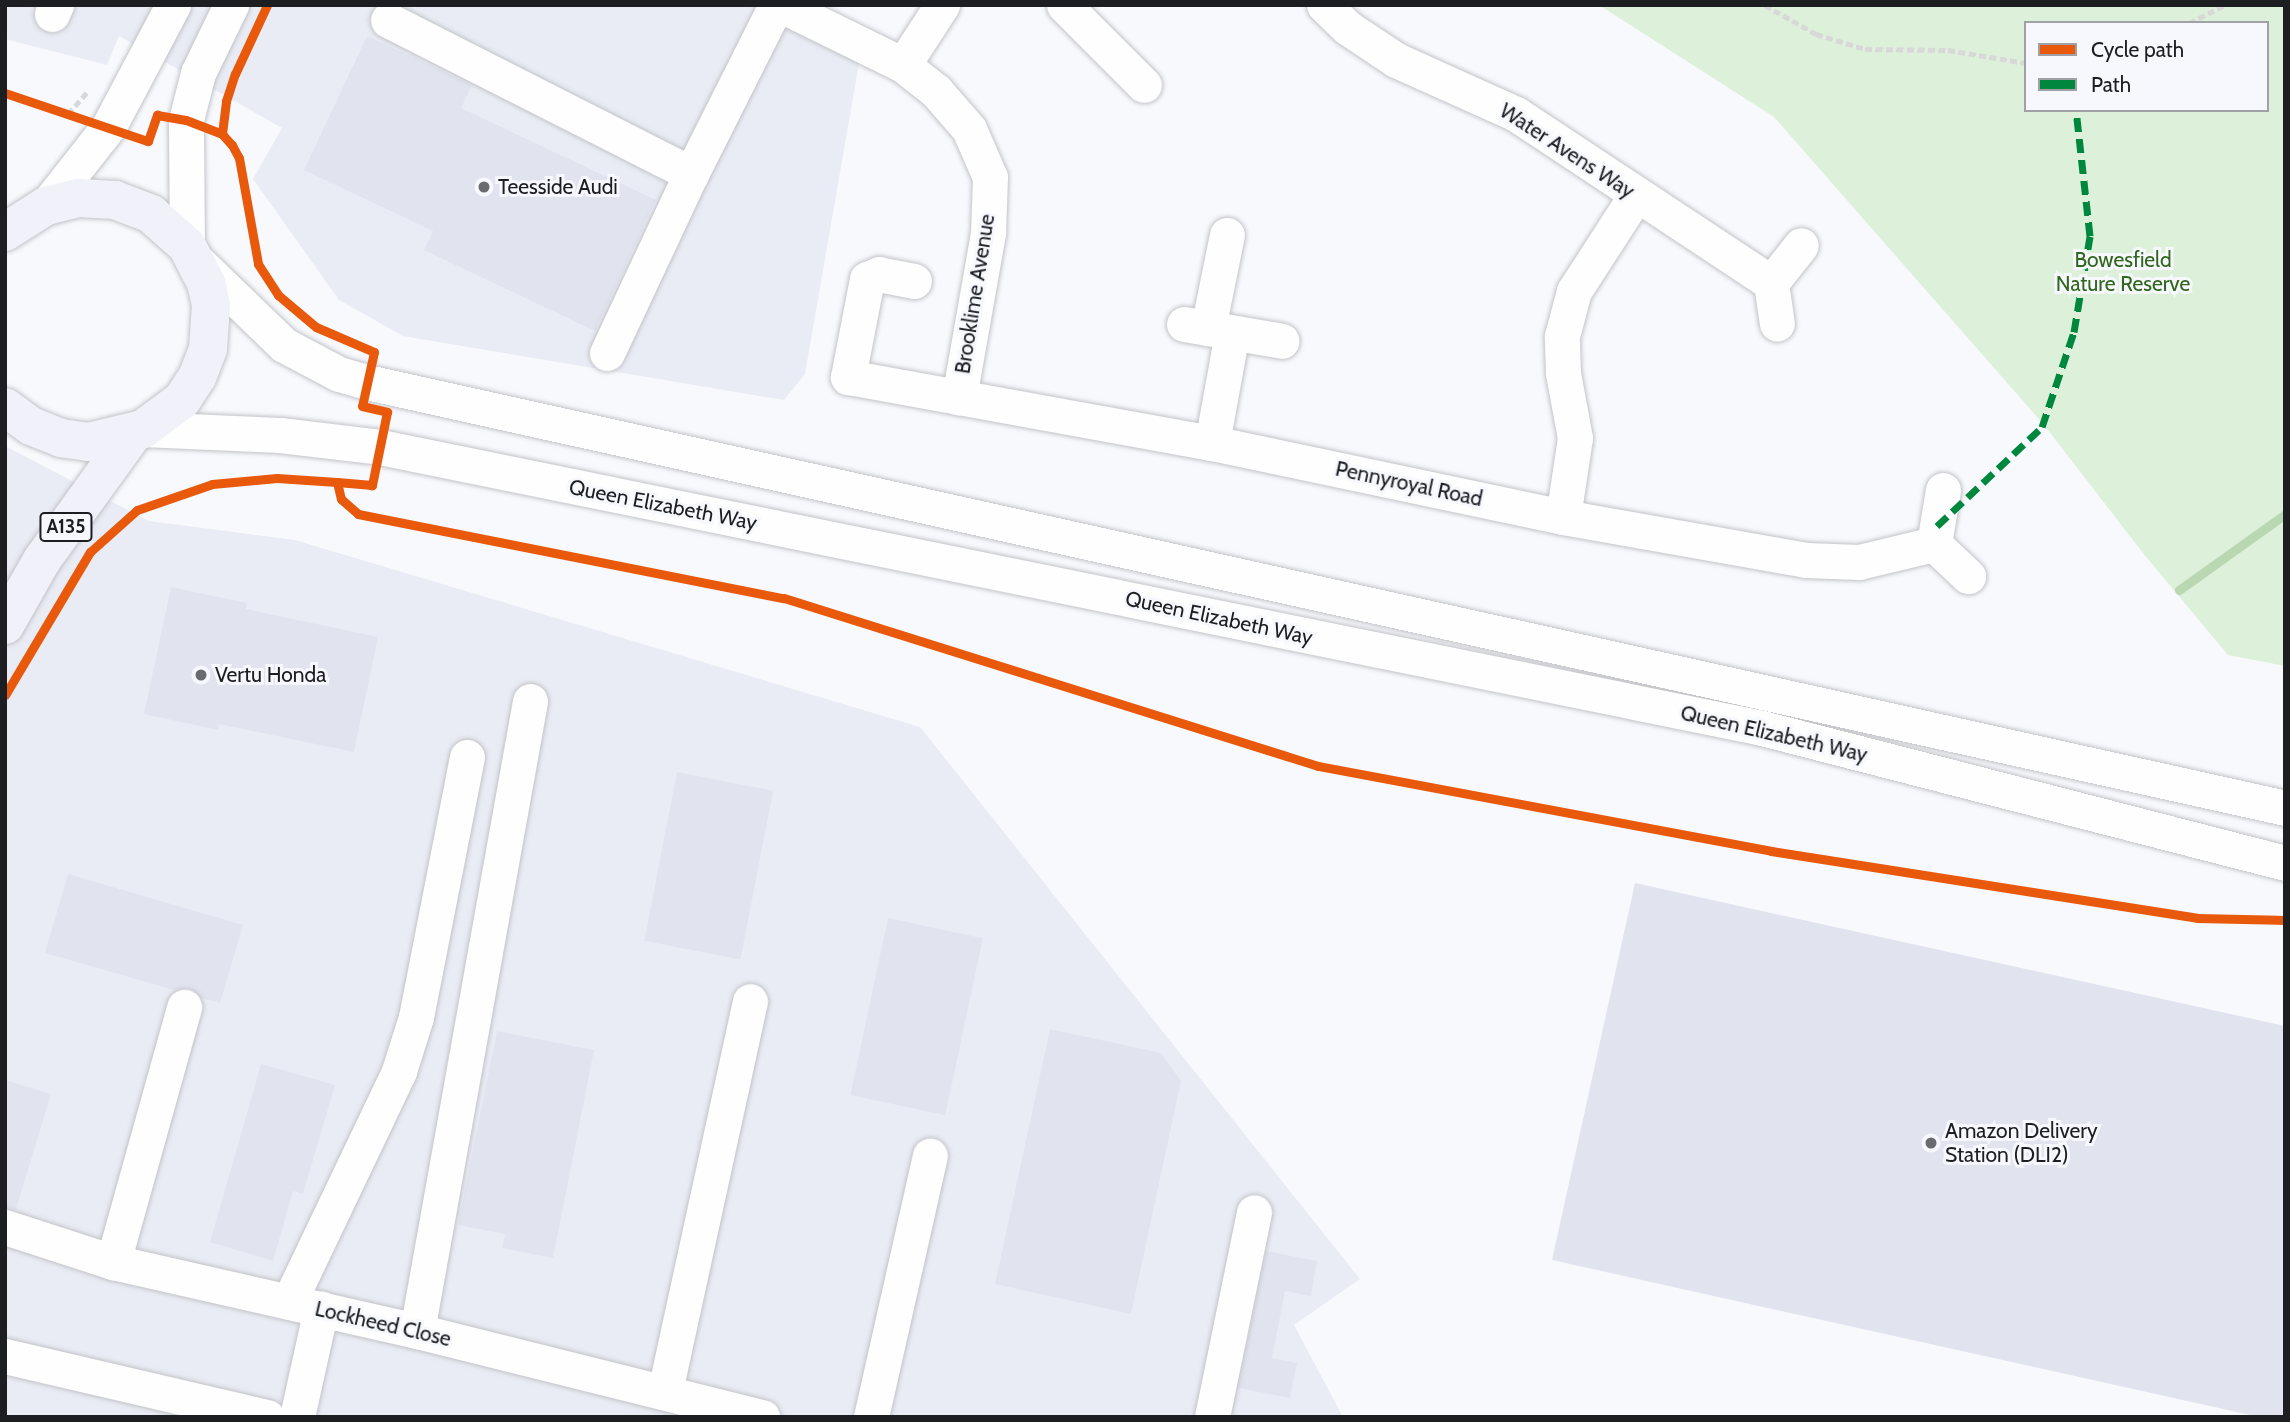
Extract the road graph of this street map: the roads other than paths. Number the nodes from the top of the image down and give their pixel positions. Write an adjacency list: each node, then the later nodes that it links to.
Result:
1 (173, 5): 12 (street)
2 (231, 5): 15 (street)
3 (779, 5): 8 (street, Brooklime Avenue); 10 (street)
4 (942, 5): 8 (street)
5 (1064, 5): 9 (street)
6 (1324, 5): 11 (street, Water Avens Way)
7 (388, 20): 10 (street)
8 (903, 65): 22 (street, Brooklime Avenue)
9 (1144, 85)
10 (691, 174): 21 (street)
11 (1636, 195): 17 (street, Water Avens Way); 27 (street)
12 (22, 217): 15 (main road)
13 (1227, 235): 19 (street)
14 (1801, 244): 17 (street)
15 (192, 253): 24 (main road, A135); 33 (street, Queen Elizabeth Way)
16 (914, 281): 22 (street, Pennyroyal Road)
17 (1771, 283): 18 (street)
18 (1777, 324)
19 (1208, 328): 20 (street); 25 (street)
20 (1282, 341)
21 (607, 353)
22 (959, 397): 25 (street, Pennyroyal Road)
23 (5, 407): 24 (main road, A135)
24 (138, 431): 30 (main road, A135); 34 (street, Queen Elizabeth Way)
25 (1212, 443): 27 (street, Pennyroyal Road)
26 (1943, 490): 28 (street)
27 (1563, 517): 28 (street, Pennyroyal Road)
28 (1934, 544): 29 (street)
29 (1968, 576)
30 (5, 625)
31 (530, 701): 42 (street)
32 (467, 757): 41 (street)
33 (2285, 808)
34 (2285, 863)
35 (750, 1001): 44 (street)
36 (184, 1007): 40 (street)
37 (930, 1156): 48 (street)
38 (1254, 1212): 49 (street)
39 (5, 1227): 40 (street, Lockheed Close)
40 (113, 1262): 41 (street, Lockheed Close)
41 (305, 1306): 42 (street, Lockheed Close); 46 (street)
42 (417, 1331): 44 (street, Lockheed Close)
43 (5, 1356): 45 (street)
44 (665, 1391): 47 (street, Lockheed Close)
45 (267, 1417)
46 (297, 1417)
47 (762, 1417)
48 (871, 1417)
49 (1212, 1417)

